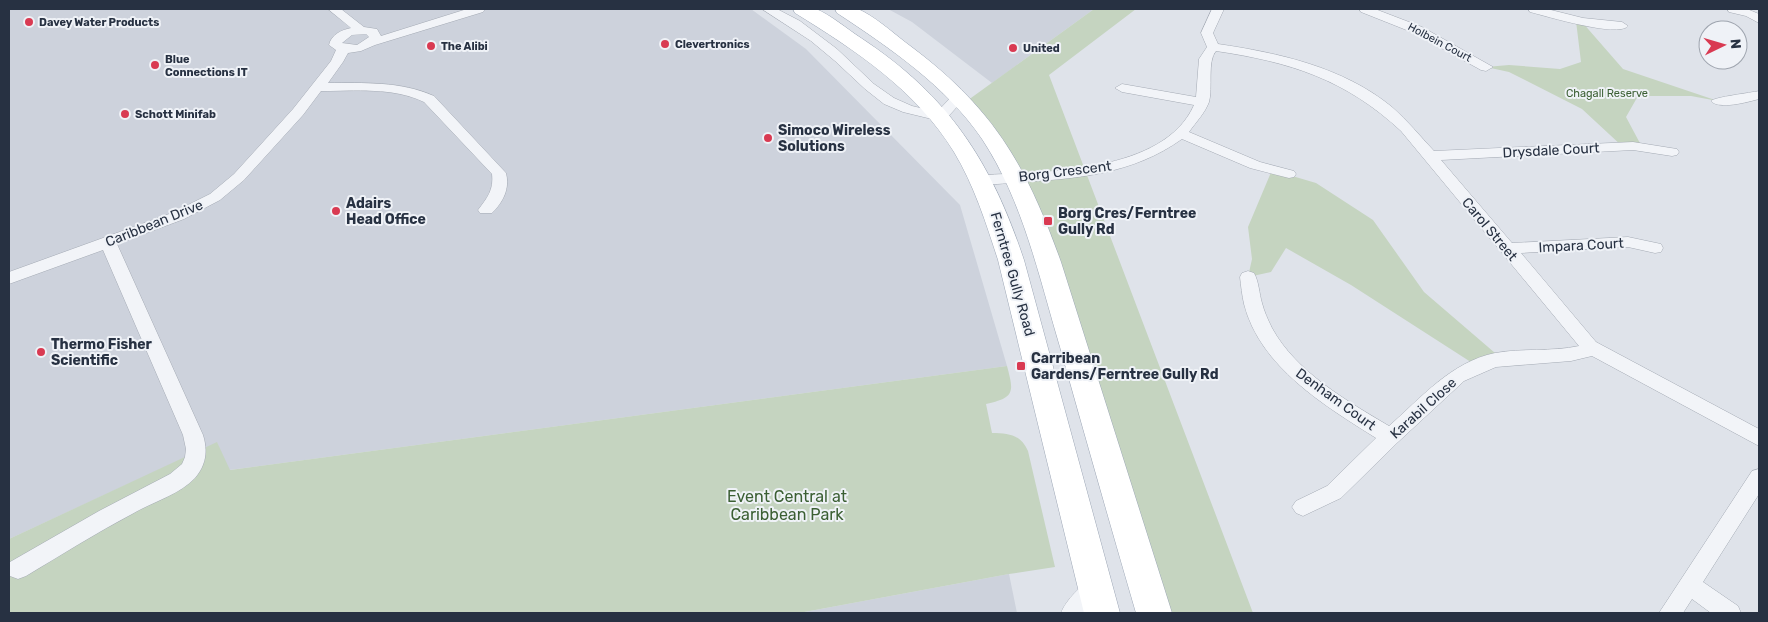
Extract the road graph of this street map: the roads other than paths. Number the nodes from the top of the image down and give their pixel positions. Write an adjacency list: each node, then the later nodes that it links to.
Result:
1 (333, 9): 13 (street); 15 (street)
2 (446, 9): 14 (street)
3 (479, 9): 14 (street)
4 (768, 9): 24 (street)
5 (844, 9): 21 (main road)
6 (1218, 9): 16 (street, Borg Crescent)
7 (1365, 9): 17 (street, Holbein Court)
8 (1534, 9): 12 (street)
9 (1733, 9): 11 (street)
10 (803, 11): 24 (main road, Ferntree Gully Road)
11 (1757, 15)
12 (1622, 26)
13 (360, 30): 14 (street); 15 (street)
14 (368, 41): 15 (street); 18 (street, Caribbean Drive)
15 (341, 43): 18 (street, Caribbean Drive)
16 (1213, 47): 23 (street, Borg Crescent); 27 (street, Carol Street)
17 (1486, 67)
18 (320, 87): 31 (street); 32 (street, Caribbean Drive)
19 (1122, 88): 23 (street)
20 (1759, 94): 22 (street)
21 (960, 97): 24 (street); 29 (main road)
22 (1718, 100)
23 (1202, 102): 25 (street, Borg Crescent)
24 (940, 116): 30 (main road, Ferntree Gully Road)
25 (1180, 133): 28 (street); 29 (street, Borg Crescent)
26 (1672, 152): 27 (street, Drysdale Court)
27 (1430, 156): 34 (street, Carol Street)
28 (1289, 174)
29 (1015, 177): 30 (street, Borg Crescent); 46 (main road)
30 (982, 180): 44 (main road, Ferntree Gully Road)
31 (486, 210)
32 (107, 241): 36 (street, Caribbean Drive); 42 (street)
33 (1655, 248): 34 (street, Impara Court)
34 (1506, 249): 37 (street, Carol Street)
35 (1248, 277): 38 (street, Denham Court)
36 (9, 278)
37 (1594, 350): 38 (street, Karabil Close); 39 (street, Carol Street)
38 (1390, 438): 41 (street, Karabil Close)
39 (1759, 438)
40 (1759, 477): 43 (street)
41 (1303, 507)
42 (18, 568)
43 (1686, 589): 47 (street); 48 (street); 49 (street)
44 (1099, 601): 45 (street)
45 (1072, 613)
46 (1154, 613)
47 (1670, 613)
48 (1719, 613)
49 (1730, 613)

